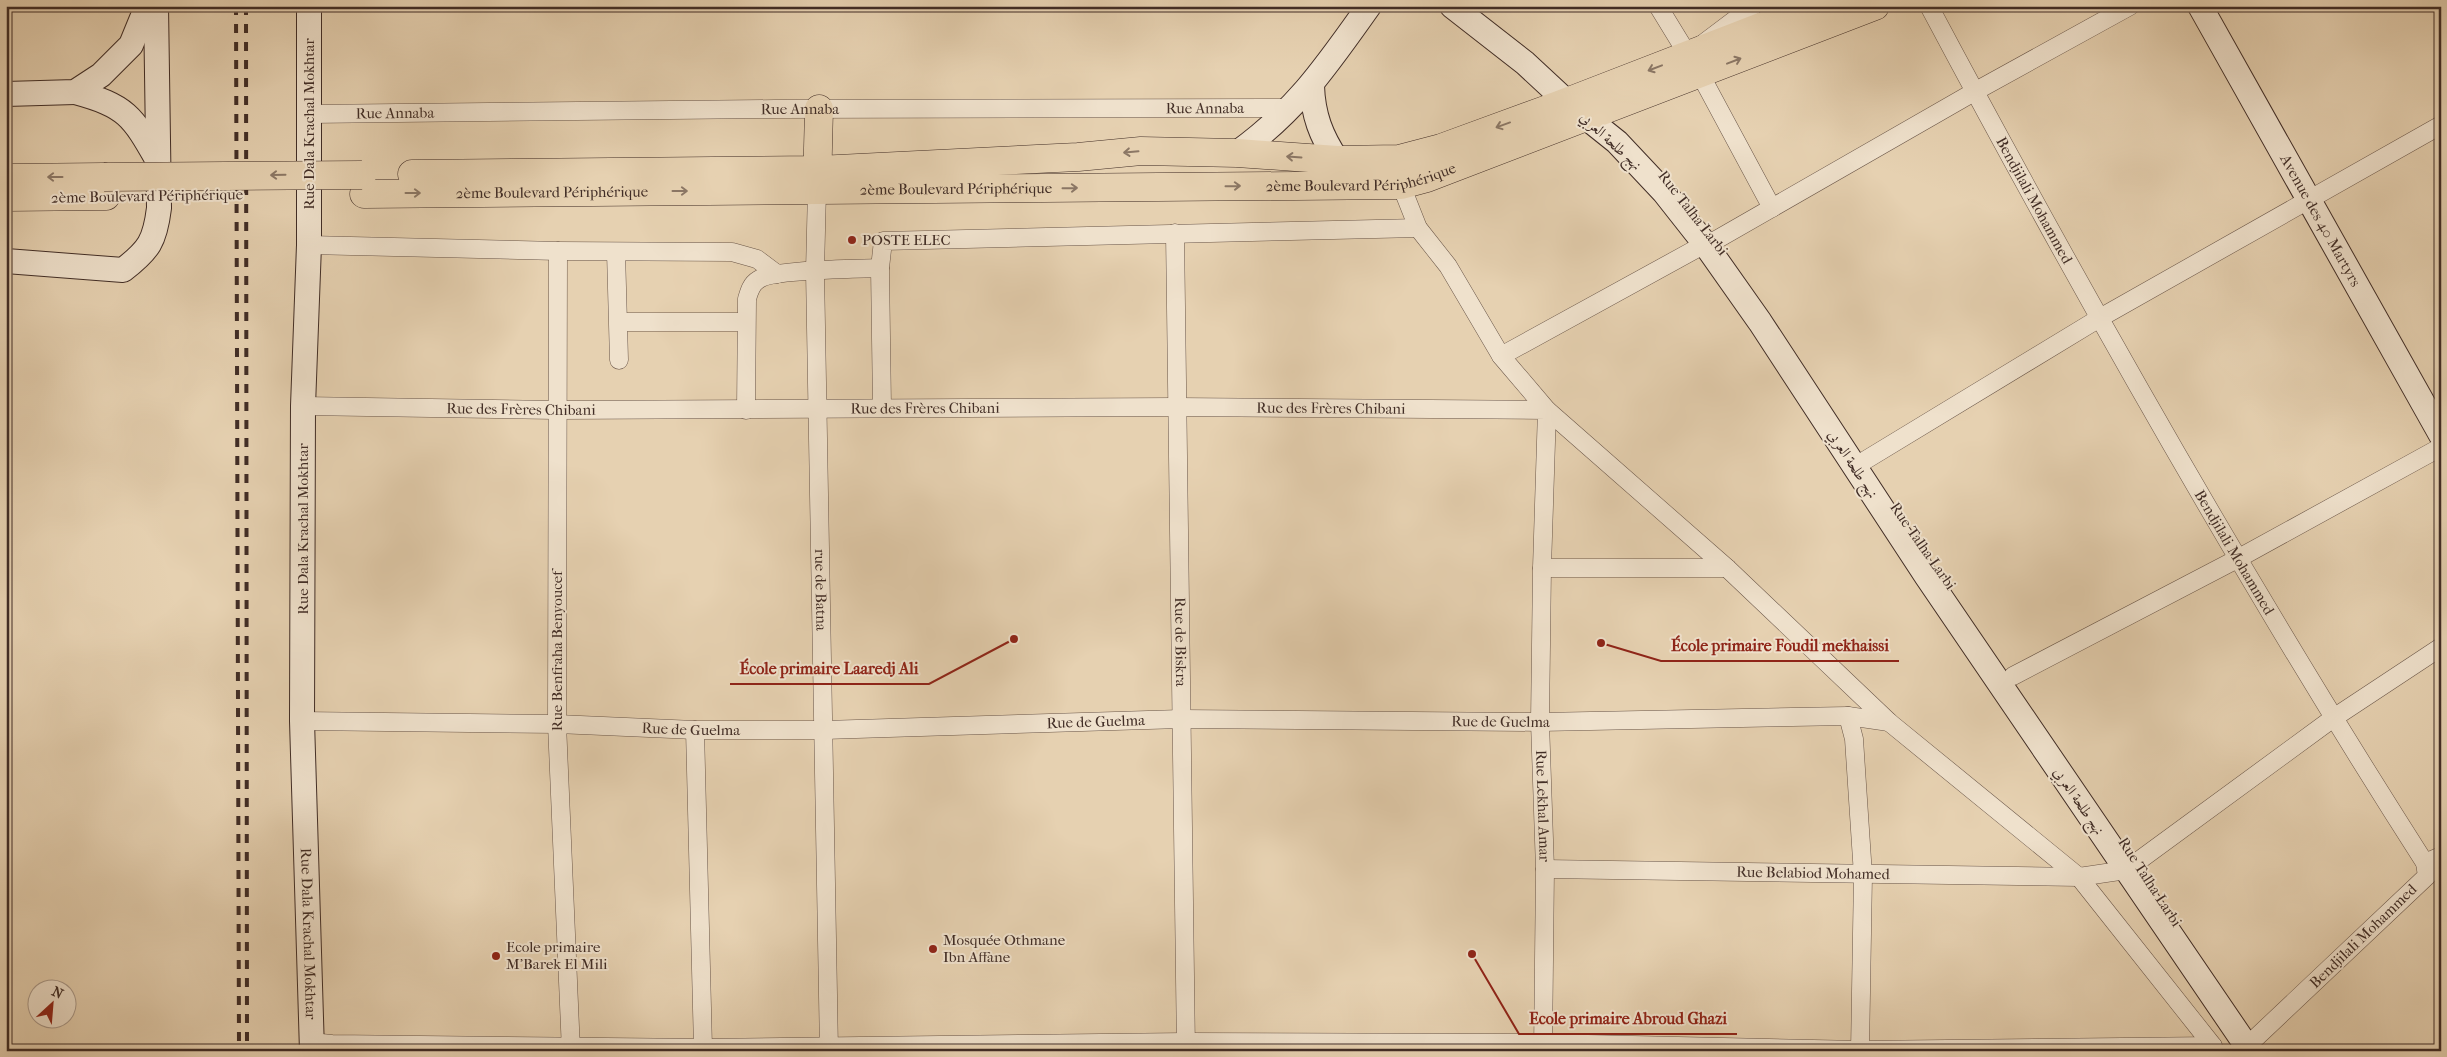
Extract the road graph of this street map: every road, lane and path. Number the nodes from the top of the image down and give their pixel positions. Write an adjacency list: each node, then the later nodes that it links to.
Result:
1 (148, 6): 15 (street)
2 (156, 6): 25 (street)
3 (308, 6): 21 (street, Rue Dala Krachal Mokhtar)
4 (1369, 6): 14 (street)
5 (1452, 6): 18 (street)
6 (1658, 6): 13 (street)
7 (1753, 6): 13 (street)
8 (1815, 6): 13 (main road, 2ème Boulevard Périphérique)
9 (1875, 6): 13 (main road, 2ème Boulevard Périphérique, one-way to 9)
10 (1929, 6): 16 (street, Bendjilali Mohammed)
11 (2130, 6): 16 (street)
12 (2200, 6): 31 (street, Avenue des 40 Martyrs)
13 (1694, 65): 18 (main road, 2ème Boulevard Périphérique); 32 (street)
14 (1312, 86): 19 (street); 24 (street)
15 (75, 92): 17 (street); 25 (street)
16 (1974, 92): 32 (street); 43 (street, Bendjilali Mohammed)
17 (6, 94)
18 (1584, 107): 24 (main road, 2ème Boulevard Périphérique, one-way to 24); 28 (main road, 2ème Boulevard Périphérique); 35 (street, نهج طلحة العربي)
19 (1292, 108): 20 (street, Rue Annaba); 23 (street)
20 (819, 109): 21 (street, Rue Annaba); 27 (main road)
21 (309, 114): 36 (street, Rue Dala Krachal Mokhtar)
22 (2441, 125): 31 (street)
23 (1237, 153): 24 (main road, 2ème Boulevard Périphérique, one-way to 23); 27 (main road, 2ème Boulevard Périphérique, one-way to 27)
24 (1337, 160)
25 (158, 162): 39 (street)
26 (6, 178): 29 (main road, 2ème Boulevard Périphérique, one-way to 26)
27 (817, 180): 28 (main road, 2ème Boulevard Périphérique, one-way to 28); 29 (main road, 2ème Boulevard Périphérique); 41 (street, rue de Batna)
28 (1401, 185): 33 (street)
29 (105, 186): 30 (main road, 2ème Boulevard Périphérique)
30 (6, 197)
31 (2309, 200): 43 (street); 55 (street, Avenue des 40 Martyrs)
32 (1772, 208): 35 (street)
33 (1418, 228): 34 (street); 46 (street)
34 (1175, 233): 40 (street); 49 (street, Rue de Biskra)
35 (1710, 242): 46 (street); 57 (street, Rue Talha Larbi); 73 (street, نهج طلحة العربي)
36 (309, 245): 37 (street); 48 (street, Rue Dala Krachal Mokhtar)
37 (558, 251): 38 (street); 51 (street, Rue Benfraha Benyoucef)
38 (616, 252): 42 (street); 44 (street)
39 (6, 261)
40 (880, 268): 41 (street); 50 (street)
41 (815, 272): 42 (street); 53 (street, rue de Batna)
42 (777, 274): 45 (street)
43 (2098, 319): 57 (street); 58 (street, Bendjilali Mohammed)
44 (620, 322): 45 (street); 47 (street)
45 (746, 322): 52 (street)
46 (1501, 356): 54 (street)
47 (619, 360)
48 (303, 406): 51 (street, Rue des Frères Chibani); 66 (street, Rue Dala Krachal Mokhtar)
49 (1176, 407): 50 (street, Rue des Frères Chibani); 54 (street, Rue des Frères Chibani); 64 (street, Rue de Biskra)
50 (882, 408): 53 (street, Rue des Frères Chibani)
51 (556, 410): 52 (street, Rue des Frères Chibani); 69 (street, Rue Benfraha Benyoucef)
52 (746, 410): 53 (street, Rue des Frères Chibani)
53 (818, 410): 71 (street, rue de Batna)
54 (1547, 410): 59 (street, Rue Lekhal Amar); 60 (street)
55 (2441, 435)
56 (2441, 447): 58 (street)
57 (1864, 461): 62 (street, Rue Talha Larbi)
58 (2239, 558): 62 (street); 65 (street, Bendjilali Mohammed)
59 (1542, 568): 60 (street); 67 (street, Rue Lekhal Amar)
60 (1727, 568): 68 (street)
61 (2441, 646): 65 (street)
62 (2013, 676): 73 (street, Rue Talha Larbi)
63 (1848, 716): 67 (street, Rue de Guelma); 68 (street, Rue de Guelma); 75 (street)
64 (1181, 719): 67 (street, Rue de Guelma); 71 (street, Rue de Guelma); 78 (street, Rue de Biskra)
65 (2332, 719): 72 (street, Bendjilali Mohammed); 73 (street)
66 (302, 721): 69 (street, Rue de Guelma); 77 (street, Rue Dala Krachal Mokhtar)
67 (1540, 722): 74 (street, Rue Lekhal Amar)
68 (1889, 722): 76 (street)
69 (557, 724): 70 (street, Rue de Guelma); 85 (street, Rue Benfraha Benyoucef)
70 (695, 730): 71 (street, Rue de Guelma); 83 (street)
71 (824, 730): 86 (street, rue de Batna)
72 (2433, 860): 81 (street, Bendjilali Mohammed)
73 (2131, 866): 76 (street, Rue Belabiod Mohamed); 81 (street, Rue Talha Larbi)
74 (1545, 869): 75 (street, Rue Belabiod Mohamed); 80 (street, Rue Lekhal Amar)
75 (1863, 875): 76 (street, Rue Belabiod Mohamed); 88 (street)
76 (2079, 877): 87 (street)
77 (311, 1046): 82 (street)
78 (1186, 1047): 79 (street); 84 (street)
79 (1419, 1047): 80 (street)
80 (1543, 1047): 88 (street)
81 (2254, 1047)
82 (462, 1048): 85 (street)
83 (703, 1048): 85 (street); 86 (street)
84 (944, 1048): 86 (street)
85 (571, 1049)
86 (829, 1049)
87 (2213, 1049): 88 (street)
88 (1860, 1051)

